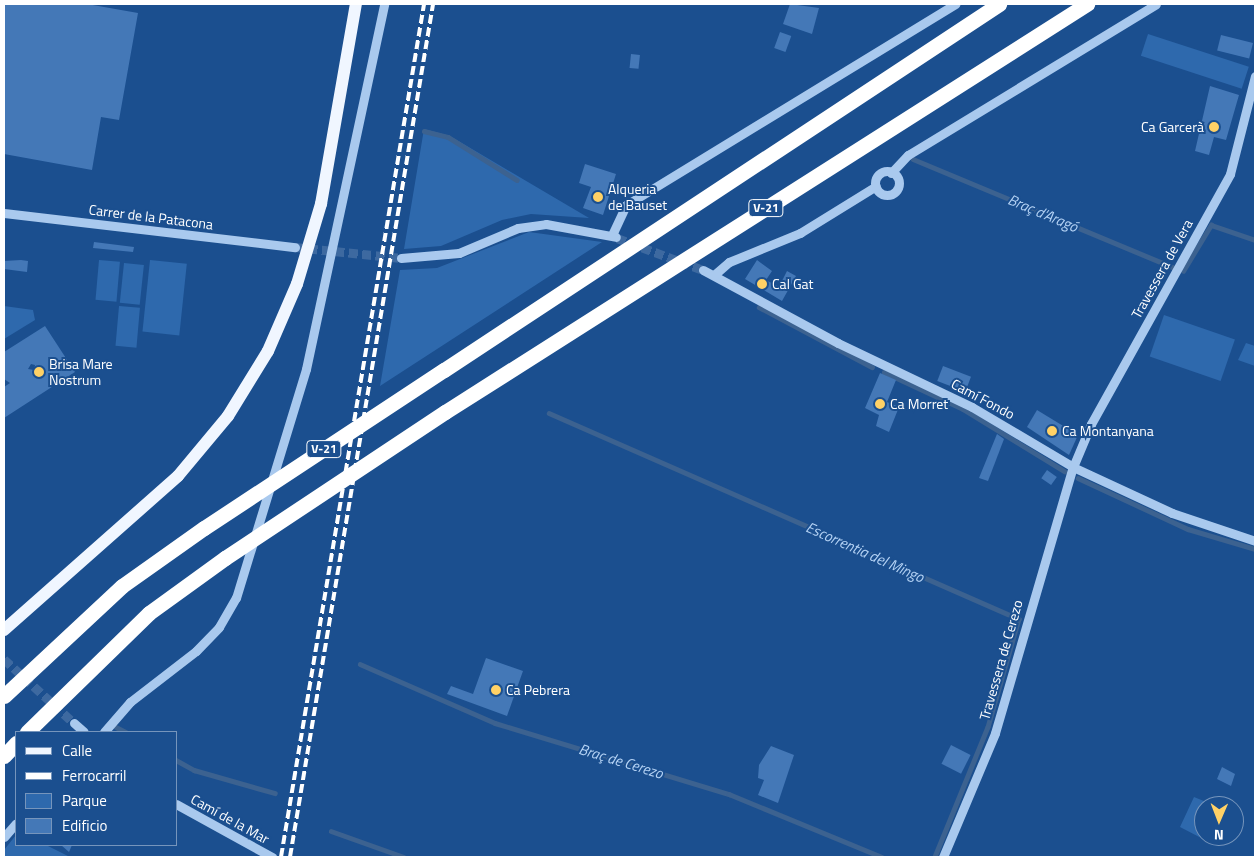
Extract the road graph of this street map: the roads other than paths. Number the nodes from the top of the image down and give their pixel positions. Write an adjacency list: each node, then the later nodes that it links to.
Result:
1 (356, 4): 17 (main road)
2 (384, 4): 22 (street)
3 (955, 4): 12 (street)
4 (999, 4): 18 (highway, V-21, bridge)
5 (1087, 4): 20 (highway, V-21, bridge)
6 (1156, 4): 8 (street)
7 (1255, 76): 15 (street, Travessera de Vera)
8 (891, 173): 9 (street); 9 (street)
9 (876, 186): 14 (street)
10 (4, 213): 11 (street, Carrer de la Patacona)
11 (295, 247)
12 (401, 258)
13 (703, 270): 14 (street, Camí Fondo)
14 (714, 275): 15 (street, Camí Fondo)
15 (1073, 467): 16 (street, Camí Fondo); 29 (street, Travessera de Cerezo)
16 (1255, 541)
17 (4, 630)
18 (4, 696)
19 (74, 723): 21 (street)
20 (28, 731)
21 (83, 731)
22 (105, 731)
23 (15, 744): 24 (highway)
24 (4, 756)
25 (178, 805): 28 (street, Camí de la Mar)
26 (15, 824): 27 (street)
27 (4, 837)
28 (272, 857)
29 (943, 857)

